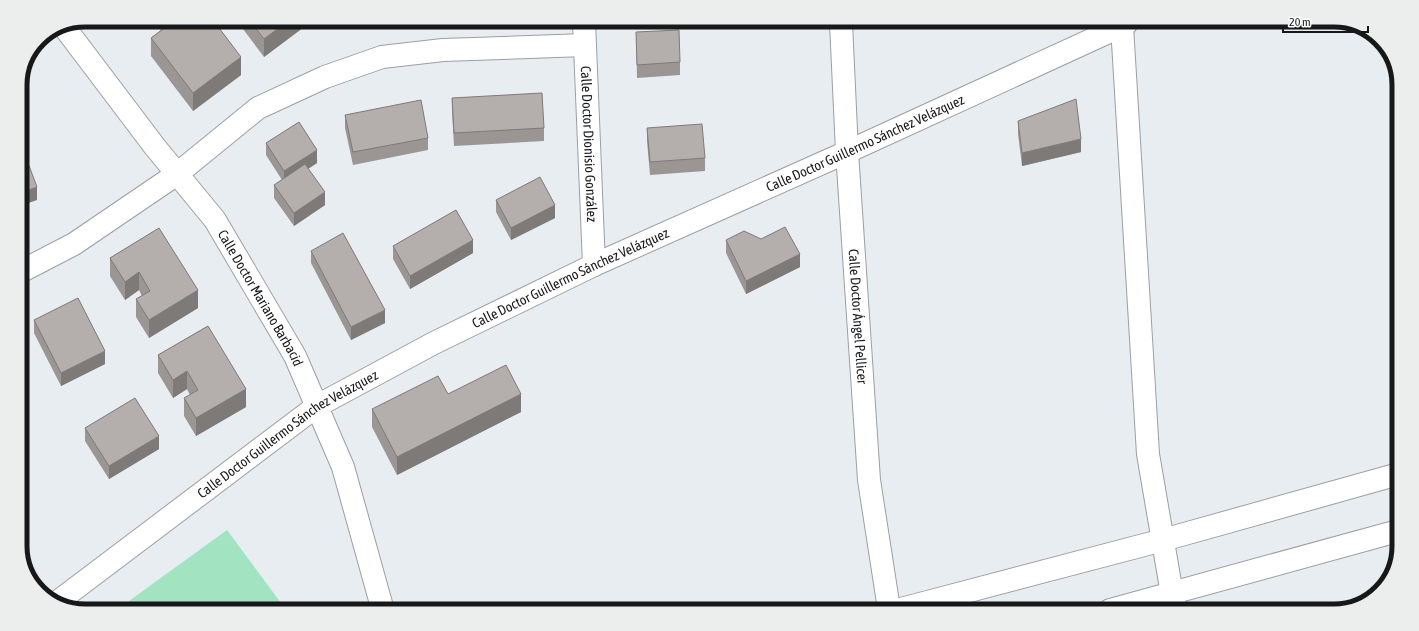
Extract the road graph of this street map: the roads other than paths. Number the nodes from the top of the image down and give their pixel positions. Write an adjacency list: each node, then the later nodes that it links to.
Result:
1 (584, 27): 6 (street, Calle Doctor Dionisio González)
2 (841, 27): 7 (street, Calle Doctor Ángel Pellicer)
3 (1120, 27): 7 (street, Calle Doctor Guillermo Sánchez Velázquez)
4 (1124, 27): 14 (street)
5 (66, 30): 8 (street, Calle Doctor Mariano Barbacid)
6 (585, 45): 8 (street); 9 (street, Calle Doctor Dionisio González)
7 (847, 152): 9 (street, Calle Doctor Guillermo Sánchez Velázquez); 18 (street, Calle Doctor Ángel Pellicer)
8 (177, 174): 10 (street); 11 (street, Calle Doctor Mariano Barbacid)
9 (594, 265): 11 (street, Calle Doctor Guillermo Sánchez Velázquez)
10 (27, 268)
11 (317, 406): 15 (street, Calle Doctor Guillermo Sánchez Velázquez); 17 (street, Calle Doctor Mariano Barbacid)
12 (1392, 476): 14 (street)
13 (1392, 533): 16 (street)
14 (1163, 540): 16 (street); 19 (street)
15 (61, 599)
16 (1174, 602): 20 (street)
17 (381, 604)
18 (888, 604)
19 (920, 604)
20 (1158, 604)

